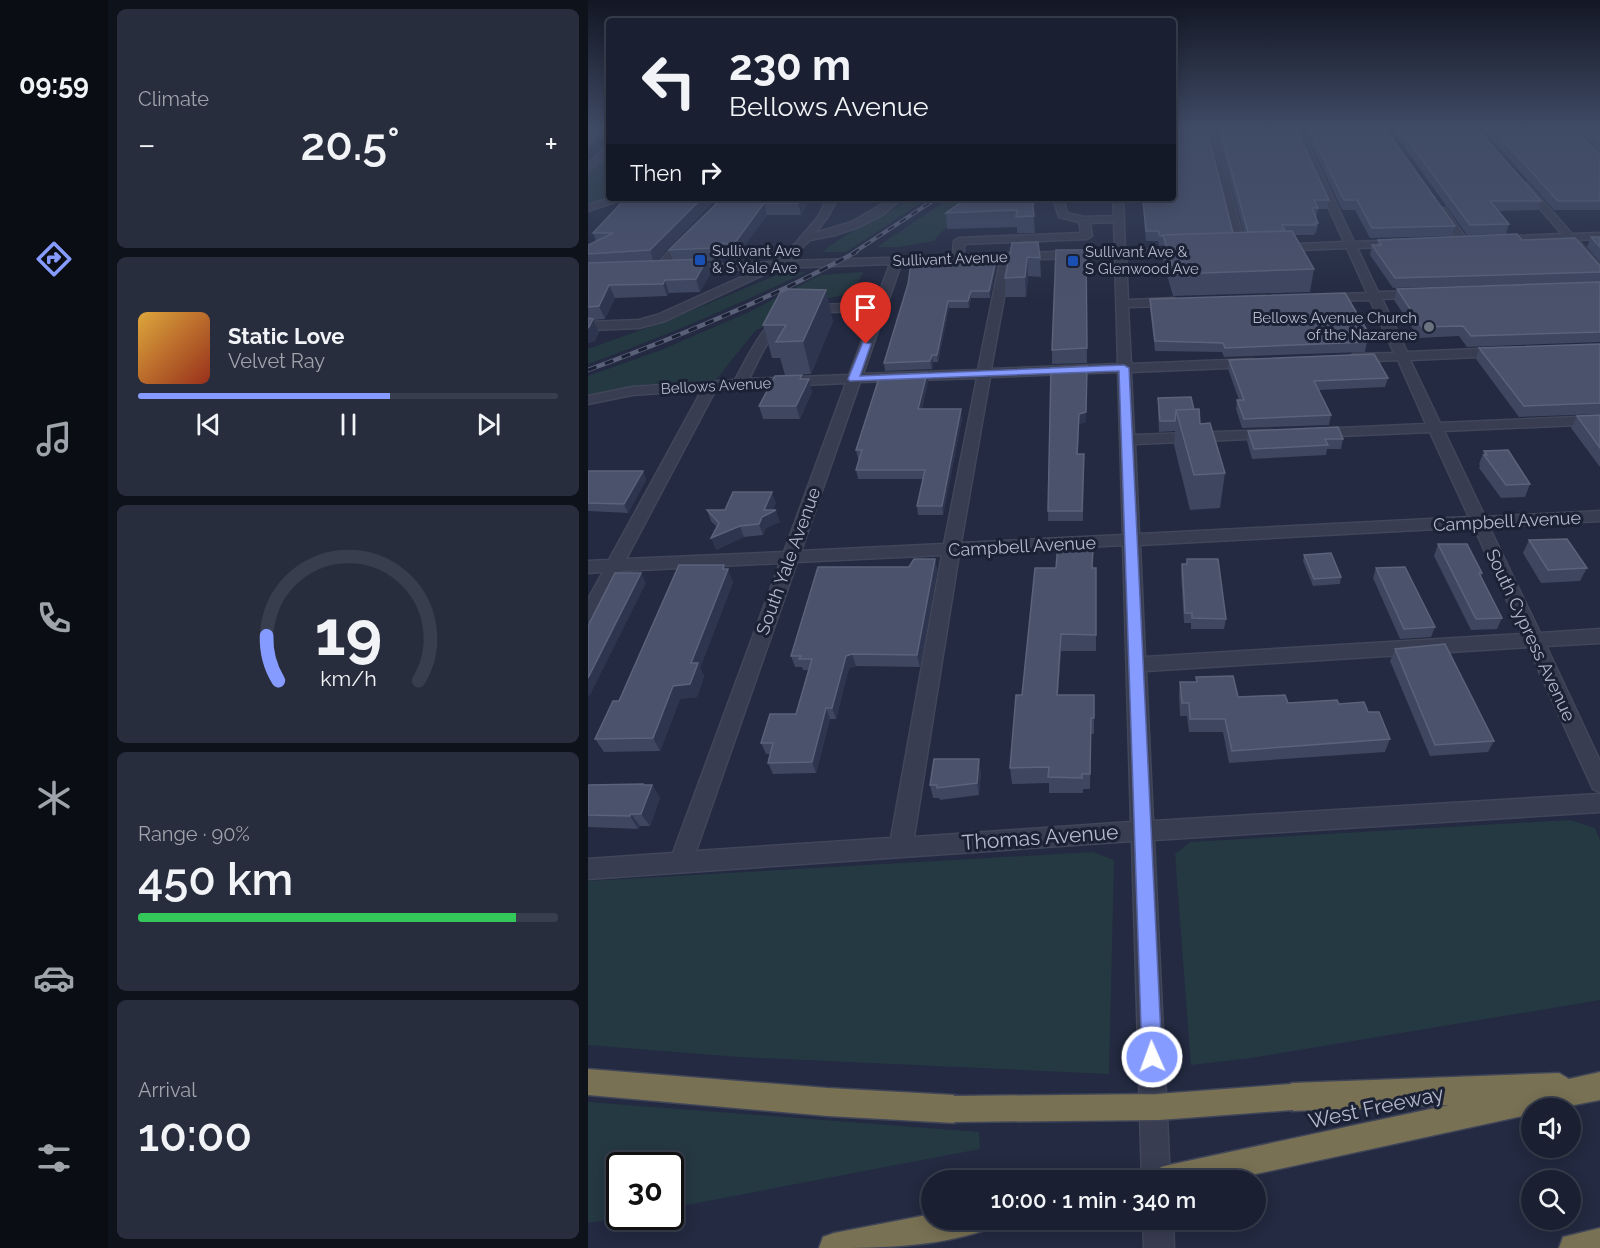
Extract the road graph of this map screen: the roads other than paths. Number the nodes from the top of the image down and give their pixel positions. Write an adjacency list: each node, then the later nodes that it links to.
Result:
1 (1227, 185): 20 (street)
2 (1323, 185): 20 (street, South Cypress Avenue)
3 (1524, 185): 16 (street)
4 (611, 201): 10 (street)
5 (831, 201): 15 (street)
6 (894, 201): 15 (street)
7 (1059, 201): 12 (street)
8 (1118, 201): 11 (street)
9 (1437, 203): 18 (street)
10 (588, 208)
11 (1119, 219): 12 (street); 22 (street)
12 (1084, 220): 24 (street)
13 (697, 229): 26 (street, Sullivant Avenue)
14 (1600, 236): 16 (street)
15 (807, 237): 26 (street)
16 (1570, 237): 17 (street); 27 (street)
17 (1487, 240)
18 (1475, 241)
19 (1407, 243): 20 (street)
20 (1351, 245): 29 (street, South Cypress Avenue)
21 (1197, 250): 22 (street, Sullivant Avenue)
22 (1120, 253): 23 (street, Sullivant Avenue); 32 (street)
23 (1006, 257): 24 (street, Sullivant Avenue); 40 (street)
24 (958, 258): 25 (street, Sullivant Avenue)
25 (897, 261): 26 (street, Sullivant Avenue); 33 (street, South Yale Avenue)
26 (778, 264): 34 (street)
27 (1600, 272)
28 (1433, 294): 29 (street)
29 (1373, 296): 30 (street); 36 (street, South Cypress Avenue)
30 (1313, 298)
31 (1182, 302): 32 (street)
32 (1122, 304): 39 (street)
33 (879, 309): 41 (street, South Yale Avenue); 42 (street)
34 (588, 326)
35 (1518, 351): 36 (street)
36 (1402, 356): 37 (street); 46 (street, South Cypress Avenue)
37 (1344, 359)
38 (1263, 362): 39 (street, Bellows Avenue)
39 (1124, 368): 40 (street, Bellows Avenue); 49 (street)
40 (985, 374): 41 (street, Bellows Avenue); 53 (street)
41 (853, 379): 42 (street, Bellows Avenue); 54 (street, South Yale Avenue)
42 (739, 384): 43 (street, Bellows Avenue)
43 (711, 386): 44 (street, Bellows Avenue); 55 (street)
44 (588, 400)
45 (1600, 420): 46 (street)
46 (1436, 428): 47 (street); 51 (street, South Cypress Avenue)
47 (1305, 433)
48 (1281, 434): 49 (street)
49 (1127, 440): 52 (street)
50 (1600, 516): 51 (street, Campbell Avenue)
51 (1479, 522): 52 (street, Campbell Avenue); 59 (street, South Cypress Avenue)
52 (1130, 541): 53 (street, Campbell Avenue); 60 (street)
53 (951, 550): 54 (street, Campbell Avenue); 64 (street)
54 (789, 558): 55 (street, Campbell Avenue); 65 (street, South Yale Avenue)
55 (616, 566): 56 (street, Campbell Avenue); 57 (street)
56 (588, 567)
57 (588, 615)
58 (1600, 636): 59 (street)
59 (1534, 641): 60 (street); 61 (street, South Cypress Avenue)
60 (1138, 664): 63 (street)
61 (1600, 783)
62 (1600, 803): 63 (street, Thomas Avenue)
63 (1143, 831): 64 (street, Thomas Avenue); 69 (street)
64 (901, 847): 65 (street, Thomas Avenue)
65 (681, 862): 66 (street, Thomas Avenue)
66 (588, 869)
67 (588, 1082): 68 (highway, bridge)
68 (1600, 1086): 70 (highway, West Freeway)
69 (1156, 1170)
70 (1214, 1170)
71 (925, 1230): 74 (highway)
72 (1158, 1230): 75 (street)
73 (1600, 1244): 76 (highway)
74 (834, 1248)
75 (1159, 1248)
76 (1574, 1248)

